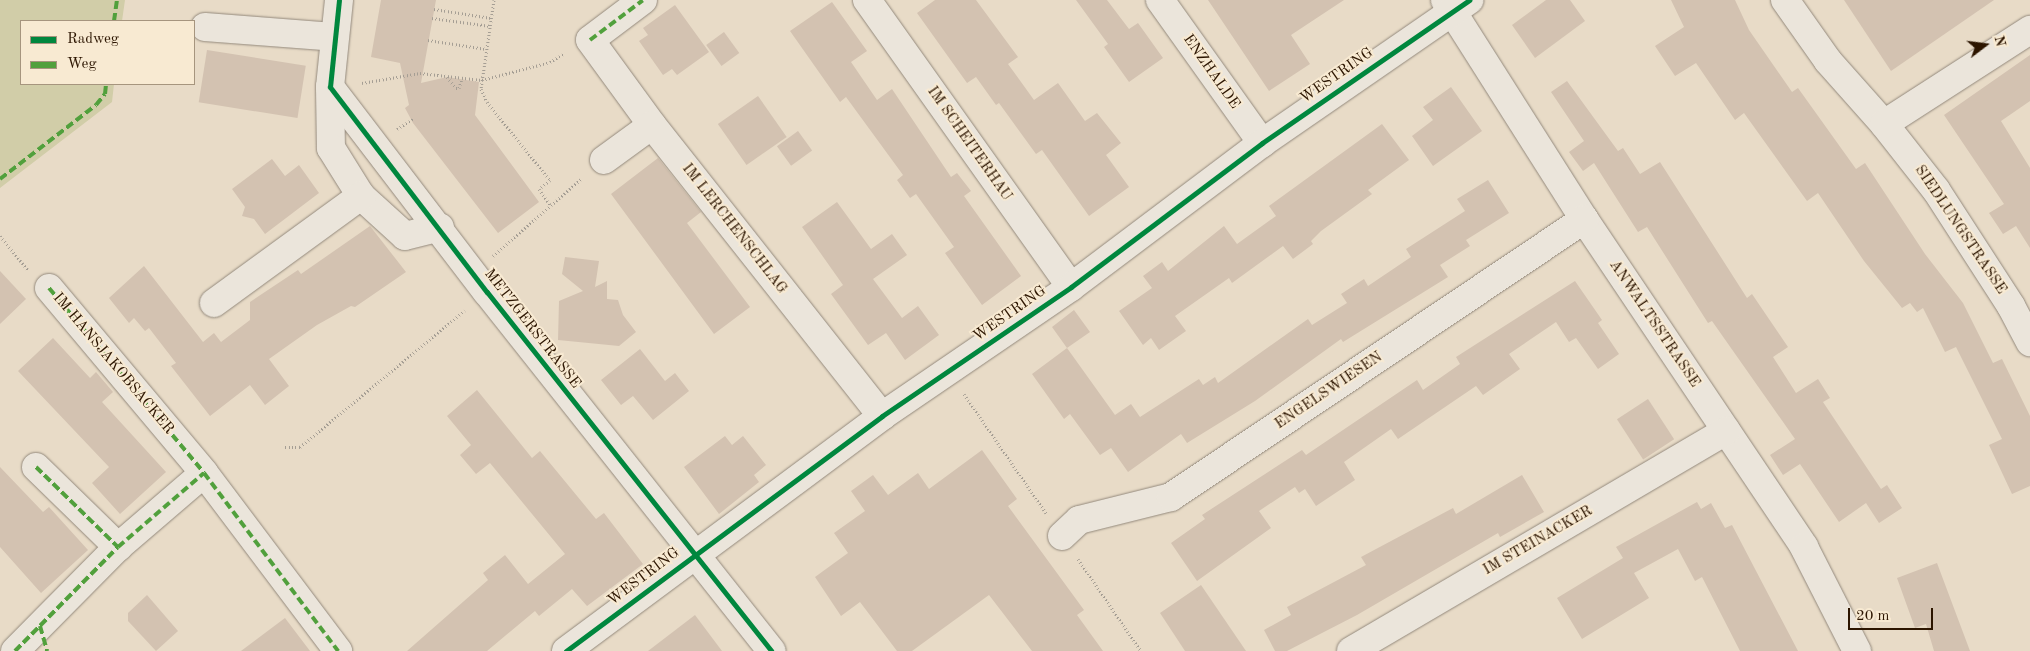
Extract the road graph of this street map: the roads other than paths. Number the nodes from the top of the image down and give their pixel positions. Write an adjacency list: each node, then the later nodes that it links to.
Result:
1 (340, 0): 9 (street)
2 (643, 0): 12 (street, IM LERCHENSCHLAG)
3 (867, 0): 18 (street, IM SCHEITERHAU)
4 (1160, 0): 13 (street, ENZHALDE)
5 (1785, 0): 11 (street, SIEDLUNGSTRASSE)
6 (1456, 4): 13 (street, WESTRING); 16 (street, ANWALTSSTRASSE)
7 (205, 27): 9 (street)
8 (2030, 30): 11 (street)
9 (334, 37): 10 (street)
10 (330, 87): 15 (street); 17 (street, METZGERSTRASSE)
11 (1884, 124): 21 (street, SIEDLUNGSTRASSE)
12 (652, 126): 14 (street); 22 (street, IM LERCHENSCHLAG)
13 (1262, 144): 18 (street, WESTRING)
14 (604, 160)
15 (361, 196): 17 (street); 20 (street)
16 (1584, 219): 23 (street, ANWALTSSTRASSE); 26 (street, ENGELSWIESEN)
17 (440, 227): 28 (street, METZGERSTRASSE)
18 (1071, 287): 22 (street, WESTRING)
19 (49, 288): 25 (street, IM HANSJAKOBSACKER)
20 (214, 303)
21 (2030, 342)
22 (882, 416): 28 (street, WESTRING)
23 (1726, 431): 34 (street, IM STEINACKER); 35 (street, ANWALTSSTRASSE)
24 (36, 468): 27 (street)
25 (204, 473): 27 (street); 31 (street, IM HANSJAKOBSACKER)
26 (1062, 536)
27 (118, 547): 29 (street)
28 (694, 555): 32 (street, WESTRING); 33 (street, METZGERSTRASSE)
29 (43, 639): 30 (street)
30 (15, 651)
31 (338, 651)
32 (566, 651)
33 (772, 651)
34 (1351, 651)
35 (1857, 651)

